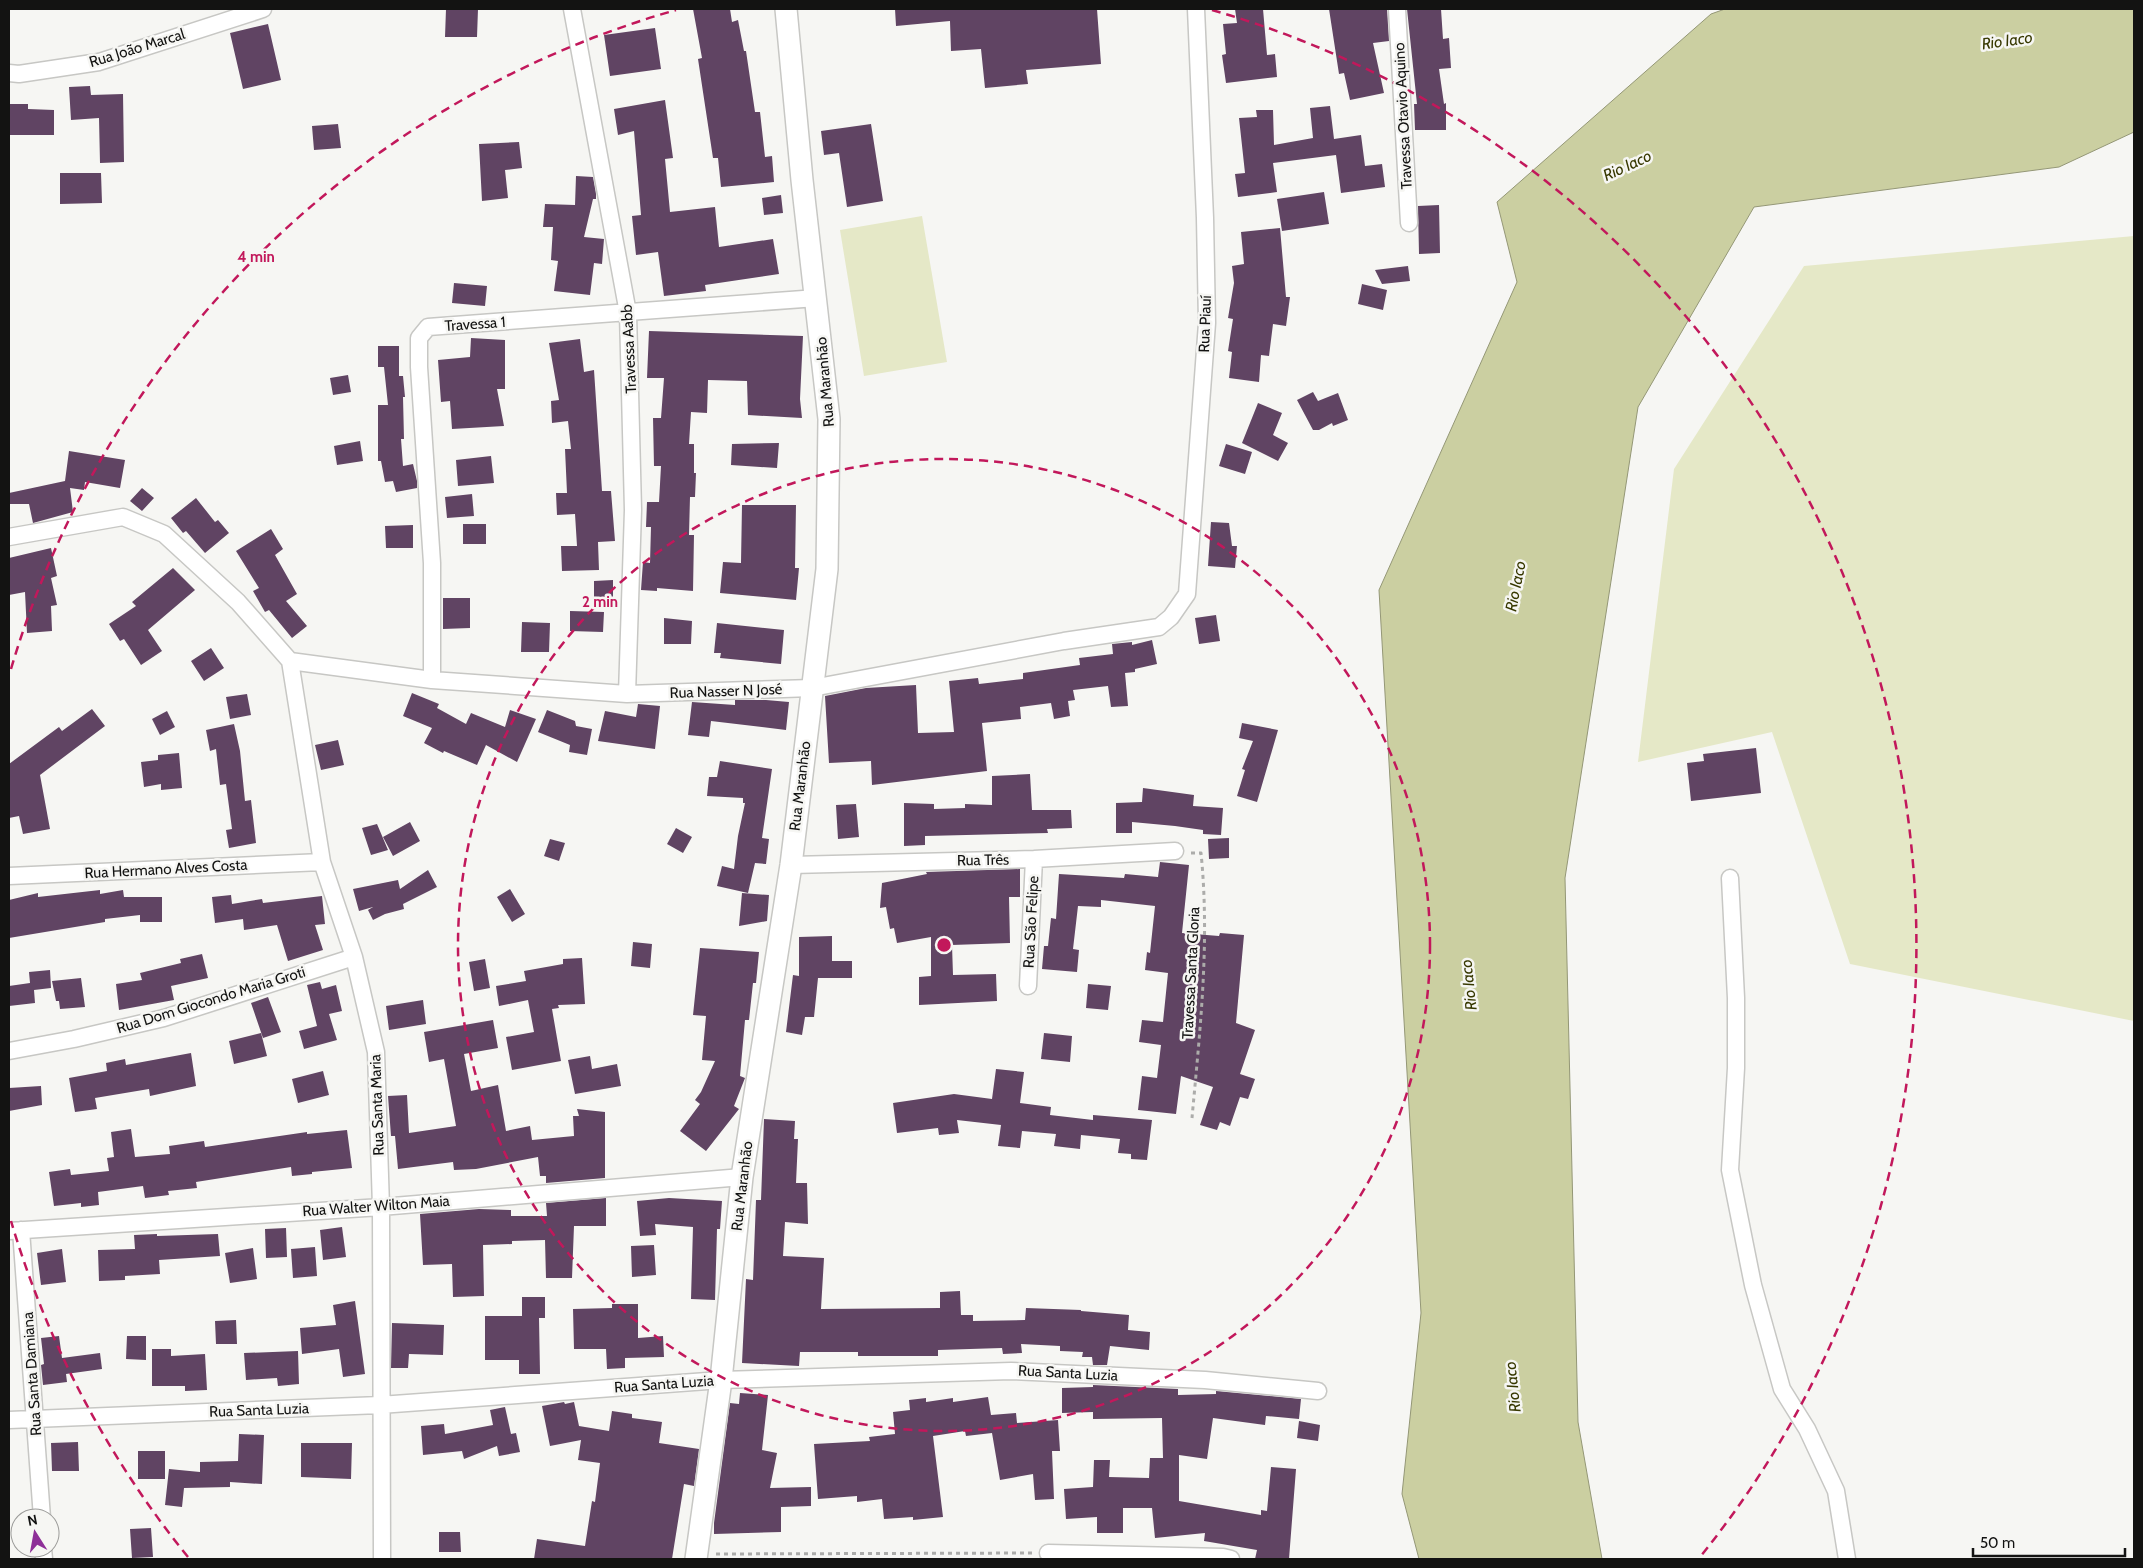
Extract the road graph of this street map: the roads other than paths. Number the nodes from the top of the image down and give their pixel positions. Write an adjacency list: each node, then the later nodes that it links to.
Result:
1 (263, 9): 6 (street, Rua João Marcal)
2 (572, 9): 9 (street, Travessa Aabb)
3 (786, 9): 8 (street, Rua Maranhão)
4 (1196, 9): 11 (street, Rua Piauí)
5 (1397, 9): 7 (street, Travessa Otavio Aquino)
6 (9, 73)
7 (1409, 223)
8 (817, 298): 9 (street, Travessa 1); 14 (street, Rua Maranhão)
9 (628, 313): 13 (street, Travessa 1); 15 (street, Travessa Aabb)
10 (9, 537): 12 (street)
11 (1159, 627): 14 (street, Rua Nasser N José)
12 (290, 661): 13 (street, Rua Nasser N José); 18 (street, Rua Santa Maria)
13 (432, 680): 15 (street, Rua Nasser N José)
14 (812, 688): 15 (street, Rua Nasser N José); 19 (street, Rua Maranhão)
15 (627, 694)
16 (1176, 852): 17 (street, Rua Três)
17 (1034, 859): 19 (street, Rua Três); 23 (street, Rua São Felipe)
18 (322, 862): 20 (street, Rua Hermano Alves Costa); 22 (street, Rua Santa Maria)
19 (791, 865): 25 (street, Rua Maranhão)
20 (9, 876)
21 (1730, 878): 38 (street)
22 (354, 957): 24 (street, Rua Dom Giocondo Maria Groti); 26 (street, Rua Santa Maria)
23 (1028, 986)
24 (9, 1051)
25 (742, 1177): 26 (street, Rua Walter Wilton Maia); 28 (street, Rua Maranhão)
26 (381, 1206): 27 (street, Rua Walter Wilton Maia); 30 (street, Rua Santa Maria)
27 (15, 1230): 31 (street, Rua Santa Damiana)
28 (721, 1380): 29 (street, Rua Santa Luzia); 30 (street, Rua Santa Luzia); 35 (street, Rua Maranhão)
29 (1318, 1391)
30 (380, 1405): 31 (street, Rua Santa Luzia); 36 (street, Rua Santa Maria)
31 (36, 1418): 32 (street, Rua Santa Luzia); 33 (street, Rua Santa Damiana)
32 (9, 1420)
33 (41, 1508)
34 (1048, 1553): 37 (street)
35 (696, 1557)
36 (382, 1559)
37 (1231, 1559)
38 (1847, 1559)

